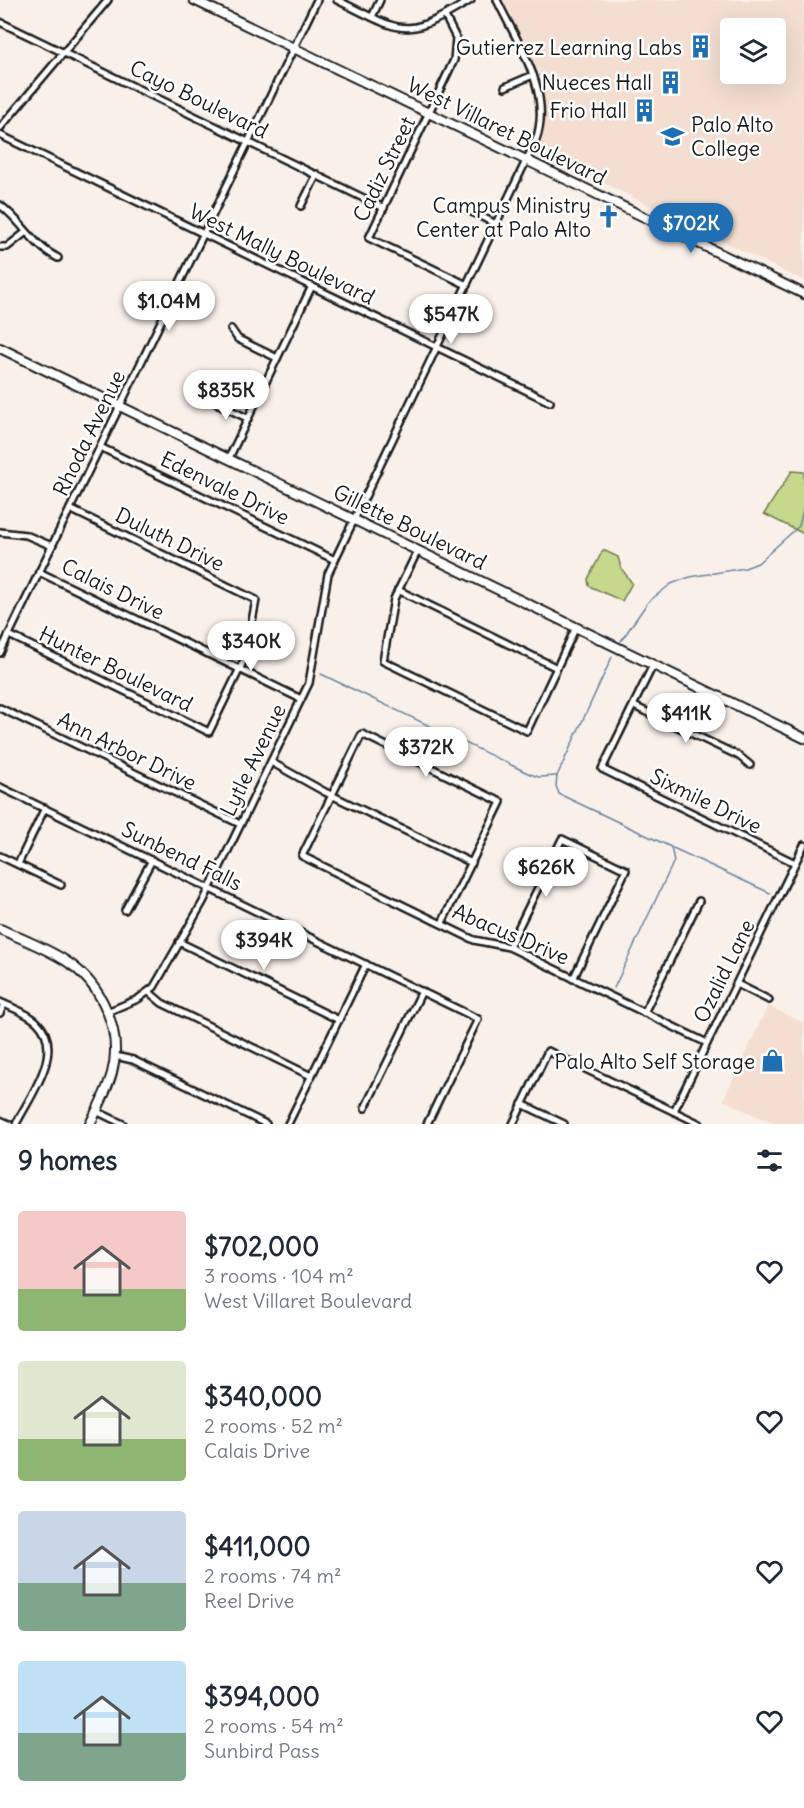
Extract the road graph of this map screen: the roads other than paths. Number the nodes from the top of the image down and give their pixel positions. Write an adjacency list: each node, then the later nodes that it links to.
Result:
1 (108, 0): 12 (street)
2 (194, 0): 11 (street, West Villaret Boulevard)
3 (317, 0): 11 (street, Rhoda Avenue)
4 (337, 0): 9 (street)
5 (380, 0): 9 (street)
6 (471, 0): 8 (street)
7 (497, 0): 13 (street, Lytle Avenue)
8 (445, 16): 9 (street); 15 (street, Cadiz Street)
9 (372, 17)
10 (0, 22): 12 (street, Cayo Boulevard)
11 (295, 48): 15 (street, West Villaret Boulevard); 18 (street, Rhoda Avenue)
12 (64, 53): 16 (street); 18 (street, Cayo Boulevard)
13 (533, 75): 14 (street); 19 (street, Lytle Avenue)
14 (505, 87)
15 (429, 114): 19 (street, West Villaret Boulevard); 24 (street, Cadiz Street)
16 (0, 128)
17 (0, 135): 27 (street, West Mally Boulevard)
18 (249, 141): 20 (street, Cayo Boulevard); 27 (street, Rhoda Avenue)
19 (527, 161): 25 (street, Lytle Avenue); 32 (street, West Villaret Boulevard)
20 (317, 174): 22 (street); 24 (street, Cayo Boulevard)
21 (0, 205): 26 (street)
22 (301, 206)
23 (460, 206): 25 (street)
24 (384, 208): 30 (street, Cadiz Street)
25 (498, 225): 30 (street, Lytle Avenue)
26 (26, 232): 28 (street); 29 (street)
27 (204, 234): 31 (street, West Mally Boulevard); 39 (street, Rhoda Avenue)
28 (0, 247)
29 (58, 258)
30 (467, 285): 34 (street, Lytle Avenue)
31 (312, 286): 34 (street, West Mally Boulevard); 36 (street)
32 (804, 294)
33 (231, 329): 36 (street)
34 (437, 347): 37 (street, West Mally Boulevard); 44 (street, Lytle Avenue)
35 (0, 348): 39 (street, Gillette Boulevard)
36 (277, 358): 40 (street)
37 (550, 402)
38 (216, 403): 40 (street)
39 (120, 406): 41 (street, Rhoda Avenue); 42 (street, Gillette Boulevard)
40 (247, 418): 42 (street)
41 (100, 447): 43 (street, Rhoda Avenue); 48 (street, Edenvale Drive)
42 (229, 458): 44 (street, Gillette Boulevard)
43 (70, 509): 46 (street, Rhoda Avenue); 56 (street, Duluth Drive)
44 (354, 520): 47 (street, Gillette Boulevard); 48 (street, Lytle Avenue)
45 (0, 532): 46 (street)
46 (52, 546): 49 (street, Rhoda Avenue)
47 (418, 550): 50 (street); 51 (street, Gillette Boulevard)
48 (335, 560): 57 (street, Lytle Avenue)
49 (39, 572): 52 (street, Rhoda Avenue); 56 (street, Calais Drive)
50 (398, 590): 55 (street); 55 (street)
51 (576, 627): 54 (street, Gillette Boulevard); 55 (street)
52 (9, 635): 53 (street, Rhoda Avenue); 56 (street, Hunter Boulevard)
53 (0, 653)
54 (653, 665): 58 (street); 60 (street, Gillette Boulevard)
55 (557, 668)
56 (239, 669): 57 (street, Calais Drive)
57 (301, 699): 61 (street, Lytle Avenue)
58 (634, 706): 62 (street); 71 (street, Sixmile Drive)
59 (0, 708): 66 (street, Ann Arbor Drive)
60 (804, 738)
61 (271, 762): 64 (street); 66 (street, Lytle Avenue)
62 (750, 765)
63 (0, 787): 65 (street, Sunbend Falls)
64 (332, 795): 70 (street); 70 (street); 77 (street, Abacus Drive)
65 (45, 808): 69 (street, Sunbend Falls); 72 (street)
66 (240, 825): 74 (street, Lytle Avenue)
67 (804, 845): 71 (street, Ozalid Lane)
68 (0, 856): 72 (street)
69 (152, 860): 74 (street, Sunbend Falls); 76 (street)
70 (472, 863): 77 (street)
71 (795, 863): 83 (street, Ozalid Lane)
72 (18, 864): 73 (street)
73 (61, 885)
74 (210, 888): 79 (street, Lytle Avenue); 81 (street, Sunbend Falls)
75 (699, 901): 90 (street)
76 (125, 910)
77 (441, 923): 80 (street, Abacus Drive)
78 (0, 929): 88 (street)
79 (179, 942): 85 (street, Lytle Avenue); 91 (street)
80 (509, 947): 82 (street, Abacus Drive); 82 (street)
81 (366, 964): 84 (street, Sunbend Falls); 91 (street)
82 (573, 979): 90 (street, Abacus Drive)
83 (736, 984): 86 (street); 92 (street, Ozalid Lane)
84 (422, 991): 96 (street); 106 (street, Sunbend Falls)
85 (149, 992): 88 (street, Lytle Avenue); 94 (street)
86 (769, 1000)
87 (2, 1003): 89 (street); 101 (street)
88 (107, 1012): 93 (street)
89 (0, 1013)
90 (644, 1013): 92 (street, Abacus Drive)
91 (339, 1020): 94 (street)
92 (707, 1043): 98 (street, Ozalid Lane)
93 (115, 1056): 97 (street); 104 (street)
94 (311, 1076): 105 (street)
95 (522, 1104): 98 (street); 107 (street); 108 (street)
96 (365, 1108)
97 (96, 1111): 102 (street); 103 (street)
98 (674, 1112): 109 (street)
99 (0, 1120): 100 (street)
100 (9, 1124)
101 (16, 1124)
102 (90, 1124)
103 (123, 1124)
104 (267, 1124)
105 (288, 1124)
106 (427, 1124)
107 (513, 1124)
108 (564, 1124)
109 (700, 1124)

